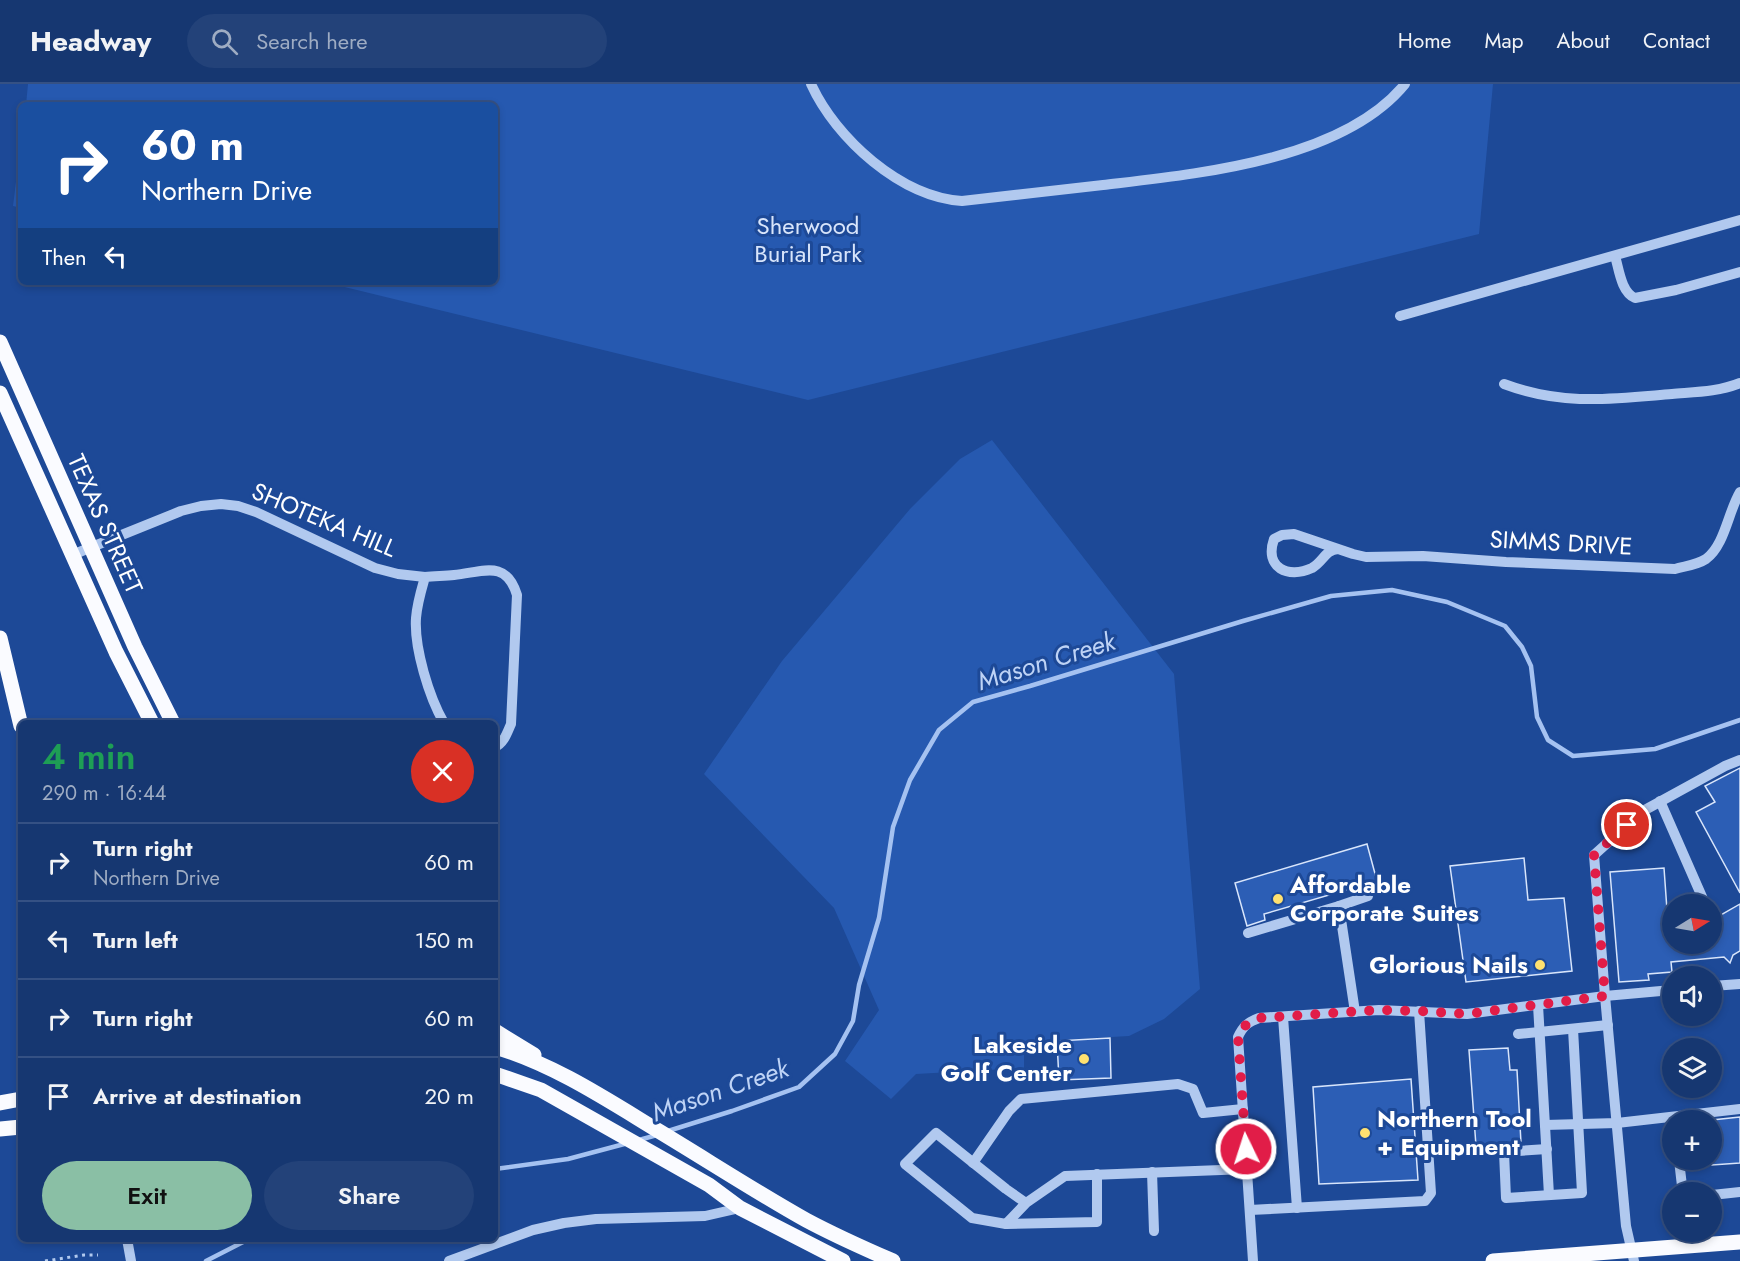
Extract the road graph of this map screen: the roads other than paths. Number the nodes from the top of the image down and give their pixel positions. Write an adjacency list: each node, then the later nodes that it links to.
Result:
1 (811, 84): 2 (street)
2 (1405, 84)
3 (1740, 220): 4 (street)
4 (1615, 256): 5 (street); 6 (street)
5 (1740, 272)
6 (1400, 316)
7 (0, 342): 12 (main road, TEXAS STREET)
8 (1740, 383): 9 (street)
9 (1504, 384)
10 (0, 393): 14 (main road, TEXAS STREET)
11 (1740, 492): 13 (street, SIMMS DRIVE)
12 (91, 548): 14 (street, SHOTEKA HILL); 15 (street, SHOTEKA HILL); 19 (main road, TEXAS STREET)
13 (1338, 549): 13 (street, SIMMS DRIVE)
14 (72, 555): 18 (main road, TEXAS STREET)
15 (425, 577): 20 (street); 21 (street, SHOTEKA HILL)
16 (0, 638): 17 (main road)
17 (20, 720)
18 (150, 720)
19 (172, 720)
20 (443, 720)
21 (498, 746)
22 (1740, 760): 23 (street)
23 (1660, 801): 24 (street); 31 (street)
24 (1701, 894)
25 (1368, 896): 26 (street)
26 (1340, 906): 27 (street); 34 (street)
27 (1248, 933)
28 (1740, 984): 29 (street)
29 (1722, 985)
30 (1662, 991): 31 (street)
31 (1605, 996): 32 (street); 36 (street)
32 (1538, 1005): 33 (street); 38 (street)
33 (1419, 1011): 34 (street); 65 (street)
34 (1355, 1012): 35 (street)
35 (1283, 1017): 46 (street); 65 (street)
36 (1608, 1025): 37 (street); 50 (street)
37 (1573, 1029): 38 (street); 51 (street)
38 (1540, 1032): 40 (street); 52 (street)
39 (498, 1033): 43 (main road)
40 (1518, 1034)
41 (498, 1048): 43 (main road)
42 (498, 1075): 64 (main road)
43 (564, 1075): 75 (main road)
44 (18, 1100): 45 (main road)
45 (0, 1103)
46 (1243, 1109): 56 (street); 57 (street)
47 (1740, 1109): 48 (street)
48 (1722, 1111)
49 (1662, 1119): 50 (street)
50 (1617, 1122): 51 (street); 71 (street)
51 (1579, 1124): 52 (street); 61 (street)
52 (1545, 1125): 55 (street)
53 (18, 1127): 54 (main road)
54 (0, 1129)
55 (1547, 1149): 61 (street); 61 (street)
56 (973, 1163): 63 (street); 67 (street)
57 (1247, 1169): 58 (street); 66 (street)
58 (1152, 1172): 59 (street); 68 (street)
59 (1097, 1174): 63 (street); 67 (street)
60 (1740, 1192): 62 (street)
61 (1549, 1195)
62 (1722, 1195)
63 (1026, 1203): 67 (street)
64 (740, 1208): 73 (street); 74 (main road)
65 (1297, 1208): 66 (street)
66 (1250, 1210): 76 (street)
67 (1006, 1224)
68 (1154, 1231)
69 (128, 1242): 72 (street)
70 (1740, 1242): 71 (main road)
71 (1632, 1255): 77 (main road)
72 (131, 1261)
73 (448, 1261)
74 (843, 1261)
75 (893, 1261)
76 (1254, 1261)
77 (1493, 1261)

